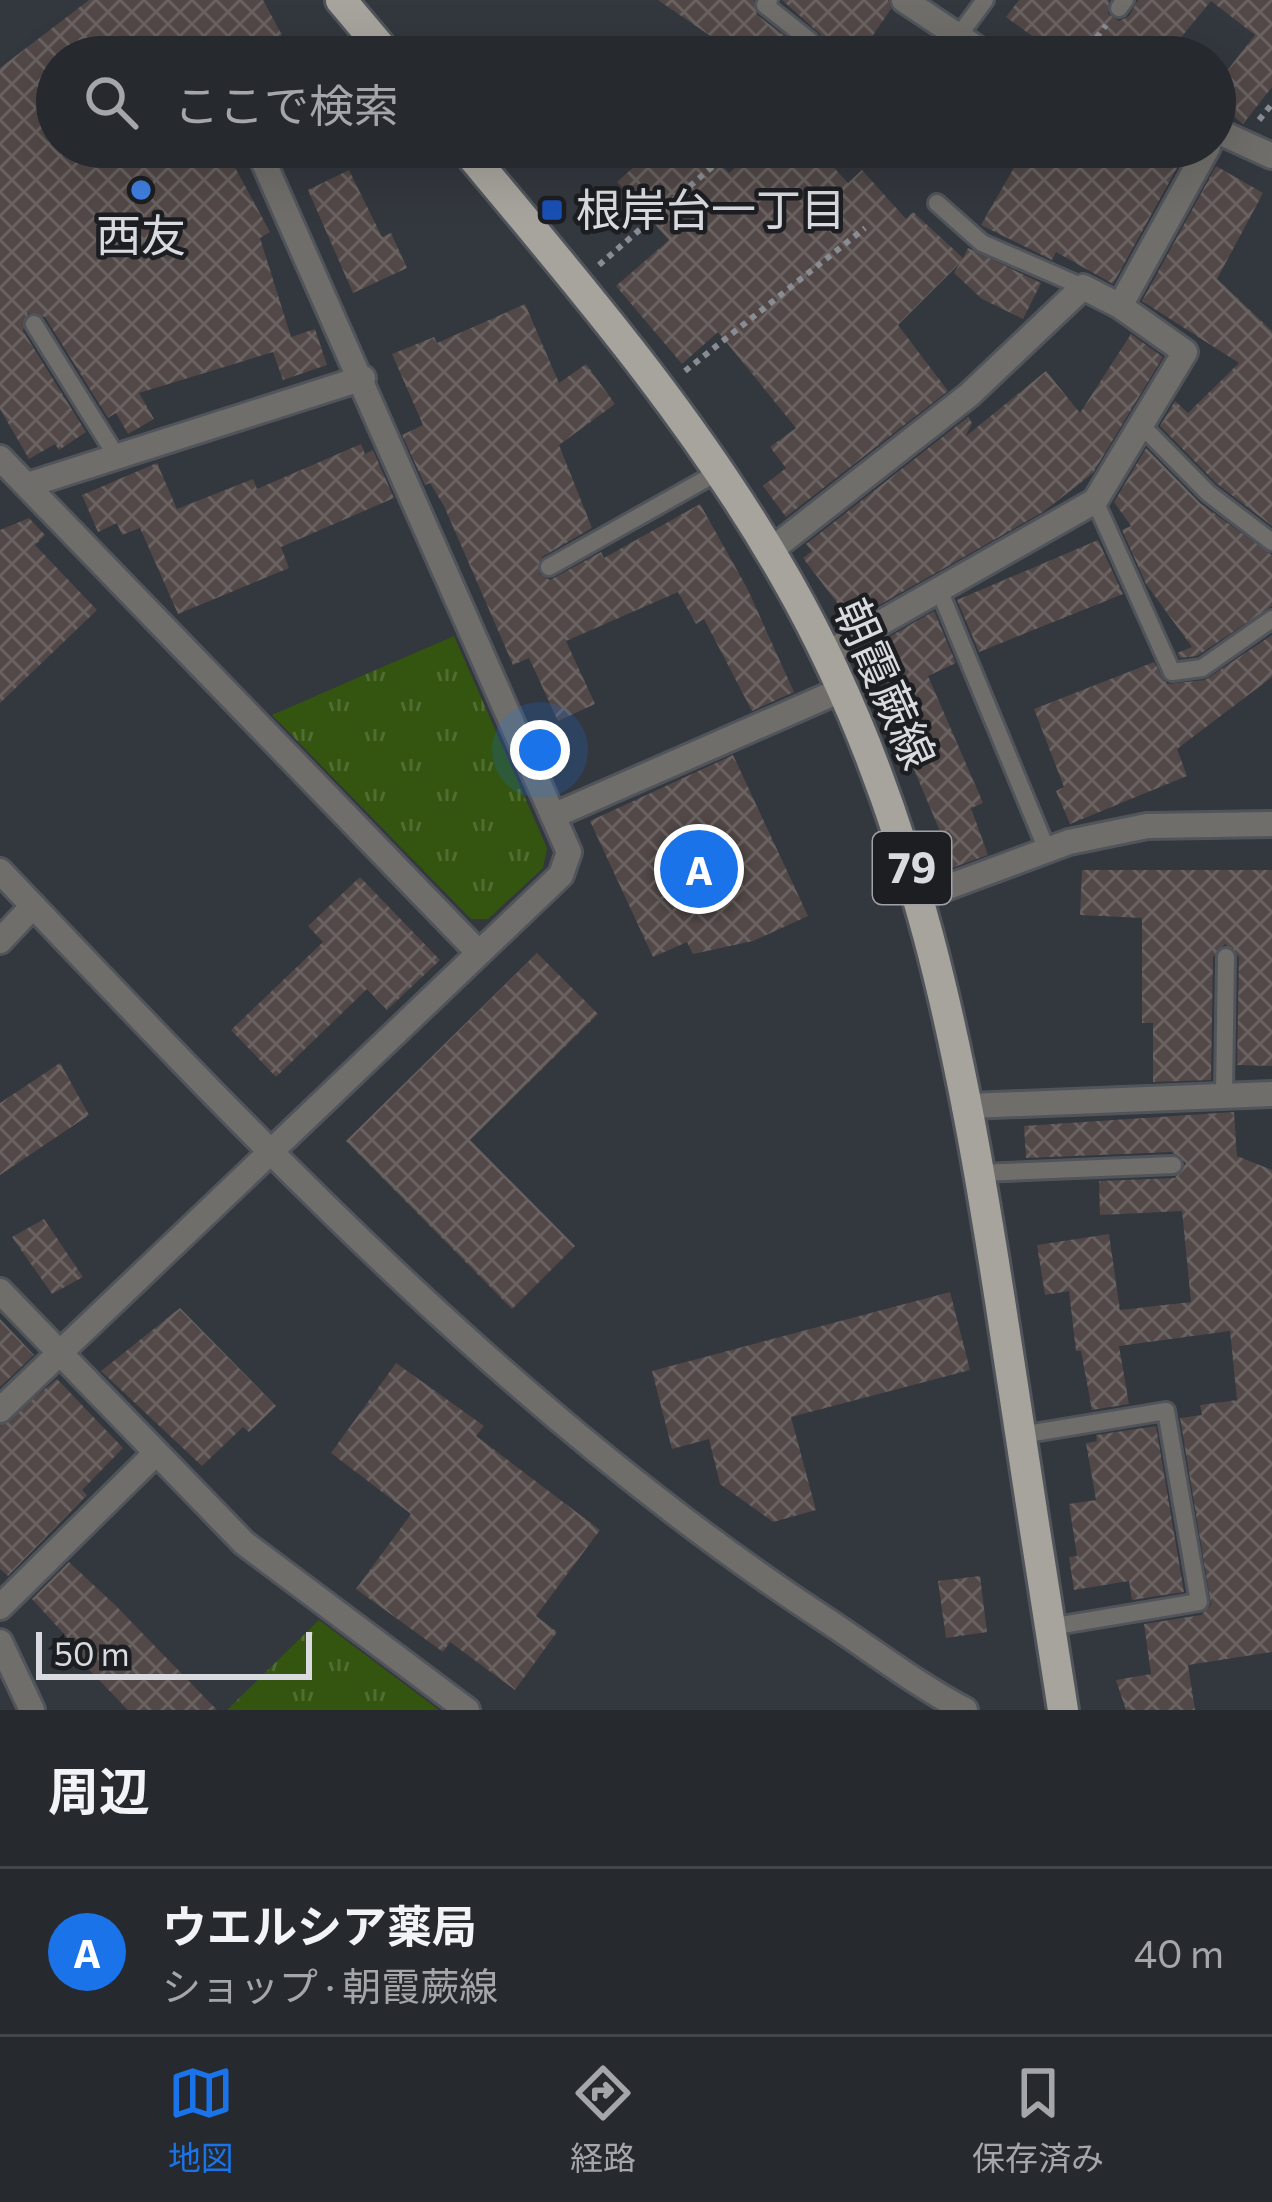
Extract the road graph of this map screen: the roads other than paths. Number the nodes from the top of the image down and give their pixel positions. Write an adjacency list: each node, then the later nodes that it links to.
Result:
1 (341, 0): 5 (main road)
2 (769, 0): 6 (lane)
3 (904, 0): 7 (street)
4 (986, 0): 8 (lane)
5 (365, 36)
6 (804, 36)
7 (954, 36)
8 (959, 36)
9 (1236, 144): 10 (street)
10 (1272, 156)
11 (267, 168): 18 (street)
12 (482, 168): 22 (main road, 朝霞蕨線 / 79)
13 (1196, 168): 16 (street)
14 (937, 203): 15 (lane)
15 (1083, 287): 16 (street); 26 (street)
16 (1120, 307): 19 (street)
17 (34, 324): 20 (lane)
18 (363, 378): 20 (street); 32 (street)
19 (1141, 425): 24 (street); 25 (lane)
20 (117, 457): 23 (street)
21 (0, 458): 23 (street)
22 (720, 471): 26 (main road, 朝霞蕨線 / 79); 27 (lane)
23 (28, 485): 39 (street)
24 (1095, 501): 28 (street); 29 (lane)
25 (1272, 542)
26 (770, 551): 30 (main road, 朝霞蕨線 / 79)
27 (549, 567)
28 (940, 592): 30 (street); 34 (lane)
29 (1272, 619)
30 (826, 654): 31 (main road, 朝霞蕨線 / 79)
31 (841, 690): 32 (street); 36 (main road, 朝霞蕨線 / 79)
32 (553, 816): 39 (street)
33 (1272, 824): 34 (street)
34 (1046, 850): 36 (street)
35 (0, 871): 37 (street)
36 (921, 897): 43 (main road, 朝霞蕨線 / 79)
37 (33, 906): 38 (street); 44 (street)
38 (0, 941)
39 (478, 952): 44 (street)
40 (1226, 957): 42 (lane)
41 (1272, 1094): 42 (street)
42 (1224, 1095): 43 (street)
43 (970, 1106): 46 (main road, 朝霞蕨線 / 79)
44 (269, 1150): 48 (street); 57 (street)
45 (1173, 1165): 46 (lane)
46 (980, 1173): 50 (main road, 朝霞蕨線 / 79)
47 (0, 1291): 48 (street)
48 (60, 1353): 49 (street); 51 (street)
49 (0, 1410)
50 (1021, 1436): 53 (main road, 朝霞蕨線 / 79); 53 (lane)
51 (155, 1454): 52 (street); 56 (street)
52 (0, 1607)
53 (1050, 1627): 58 (main road, 朝霞蕨線 / 79)
54 (0, 1642): 55 (street)
55 (32, 1710)
56 (467, 1710)
57 (965, 1710)
58 (1063, 1710)

